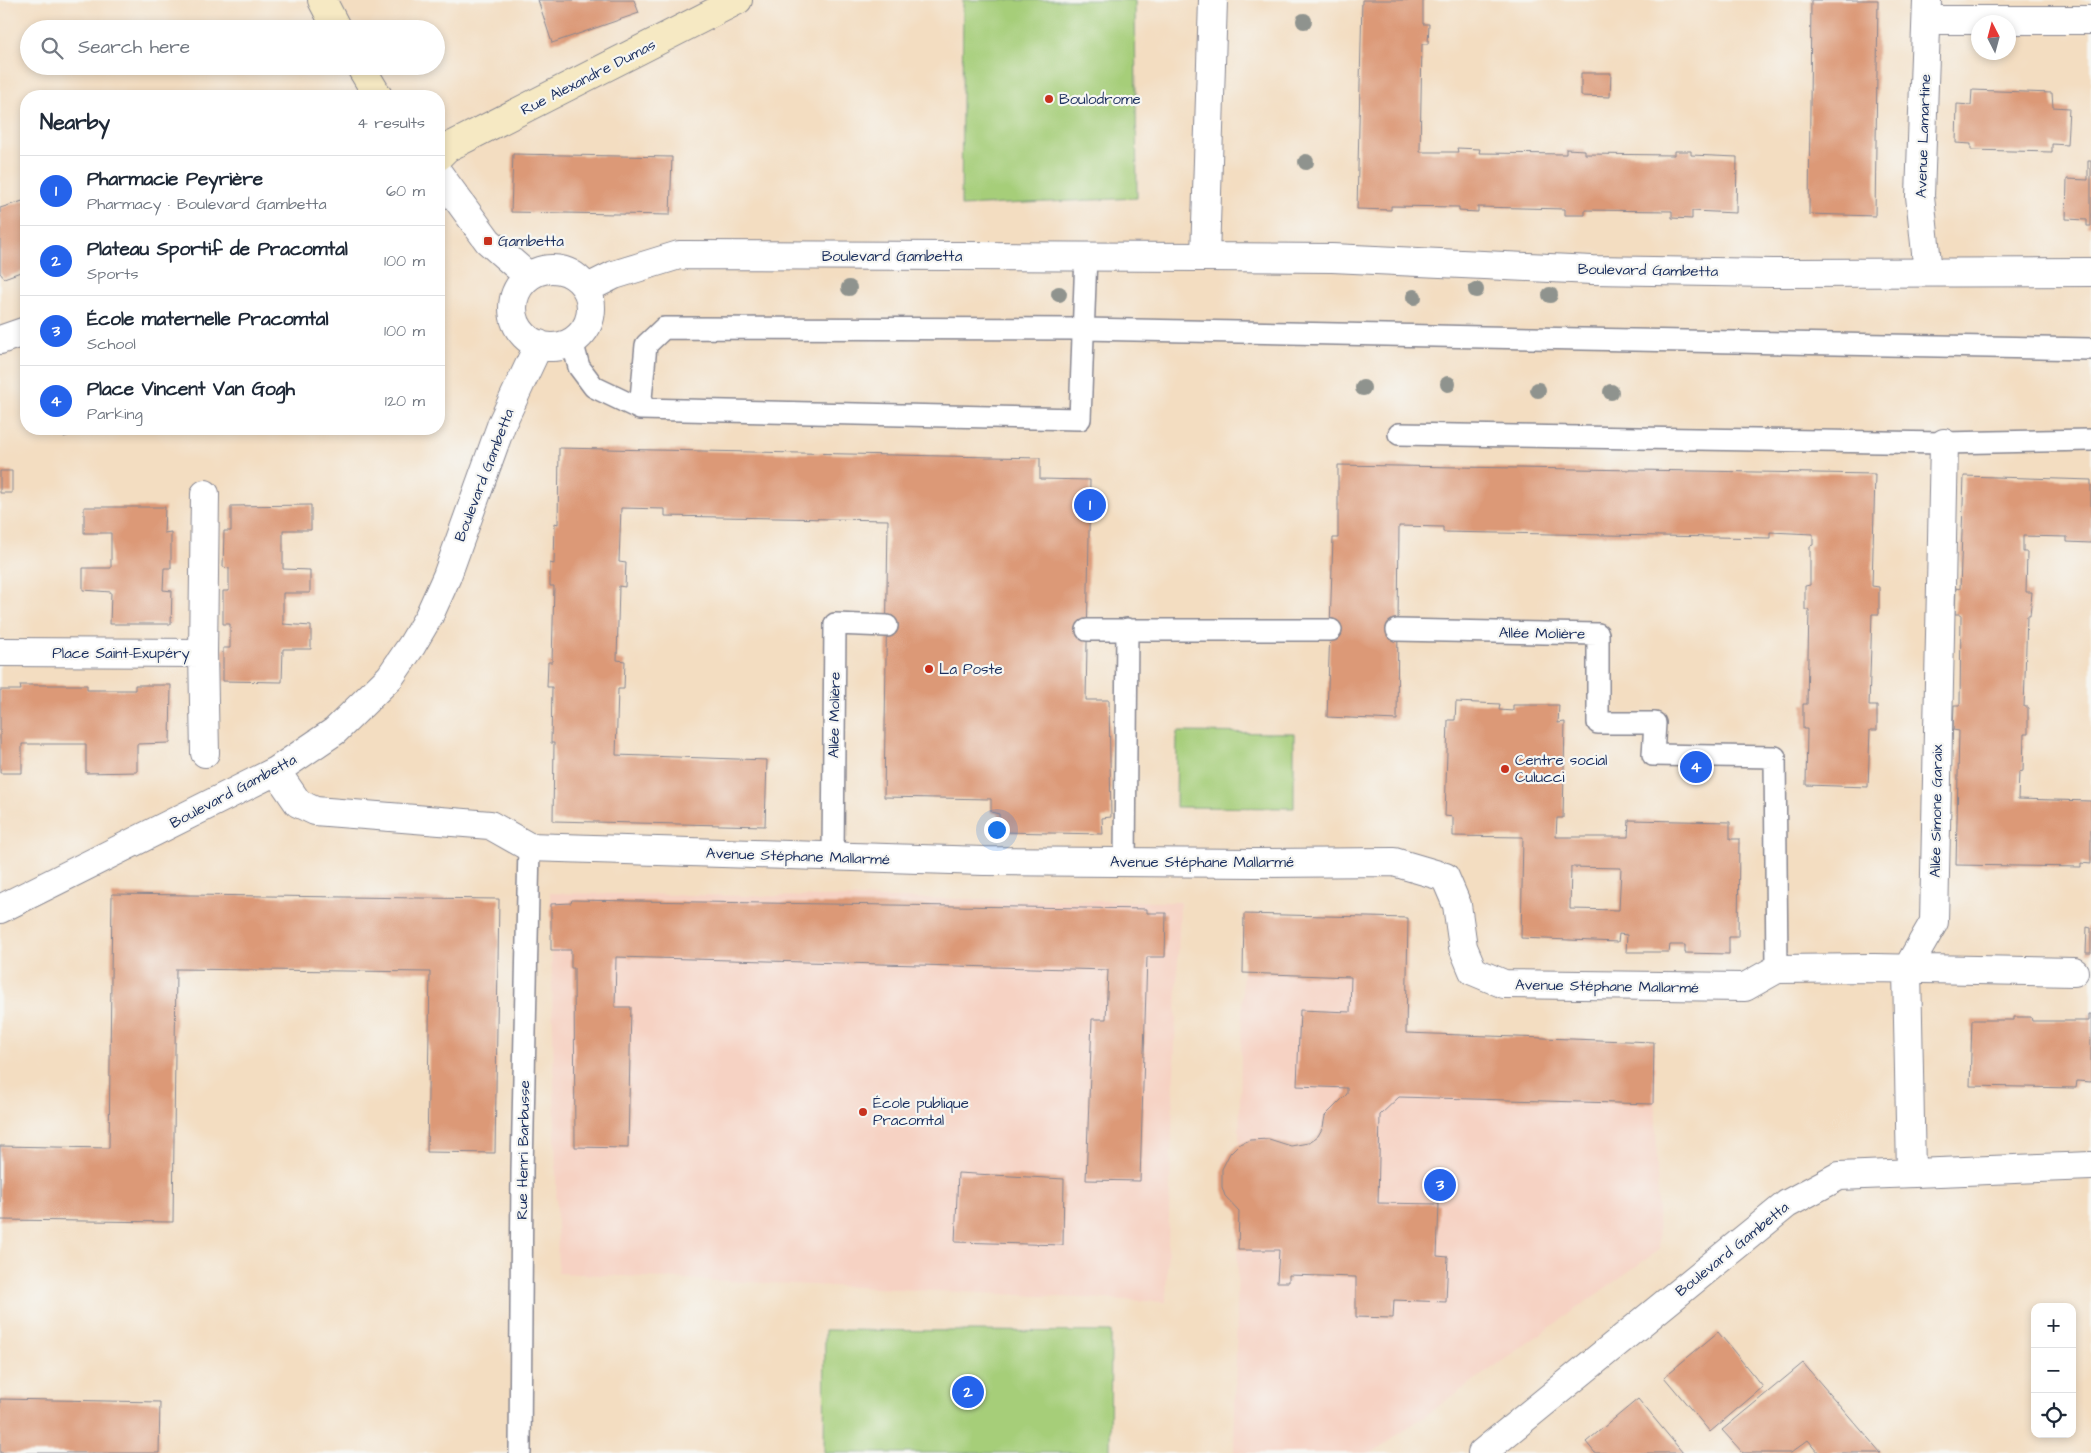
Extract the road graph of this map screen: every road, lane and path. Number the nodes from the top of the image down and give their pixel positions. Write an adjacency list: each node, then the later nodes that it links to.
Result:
1 (322, 0): 5 (street)
2 (738, 0): 9 (street, Rue Alexandre Dumas)
3 (1213, 0): 12 (street)
4 (1927, 10): 6 (street); 13 (street, Avenue Lamartine)
5 (332, 20)
6 (2091, 20)
7 (365, 75): 8 (street)
8 (374, 90)
9 (445, 150)
10 (445, 182): 15 (street)
11 (1086, 255): 12 (street, Boulevard Gambetta); 16 (street, Boulevard Gambetta); 17 (lane)
12 (1205, 256): 13 (street, Boulevard Gambetta)
13 (1928, 272): 14 (street, Boulevard Gambetta)
14 (2091, 272)
15 (528, 276): 16 (street); 21 (street)
16 (586, 289): 20 (street)
17 (1083, 329): 22 (lane); 23 (lane); 23 (lane)
18 (20, 333): 19 (street)
19 (0, 340)
20 (572, 341): 21 (street); 23 (lane)
21 (539, 344): 36 (street, Boulevard Gambetta)
22 (2091, 349)
23 (640, 409)
24 (1400, 434): 26 (lane)
25 (2091, 440): 26 (lane)
26 (1944, 443): 42 (street, Allée Simone Garaix)
27 (206, 494): 34 (street, Place Saint-Exupéry)
28 (887, 626): 38 (lane, Allée Molière)
29 (1127, 629): 30 (lane); 31 (lane); 39 (lane)
30 (1087, 630)
31 (1332, 630)
32 (1398, 630): 41 (lane, Allée Molière)
33 (0, 652): 34 (street, Place Saint-Exupéry)
34 (203, 653): 35 (street)
35 (205, 753)
36 (276, 771): 37 (street, Avenue Stéphane Mallarmé); 40 (street, Boulevard Gambetta)
37 (529, 847): 38 (street, Avenue Stéphane Mallarmé); 46 (lane, Rue Henri Barbusse)
38 (833, 857): 39 (street, Avenue Stéphane Mallarmé)
39 (1125, 862): 41 (street, Avenue Stéphane Mallarmé)
40 (0, 909)
41 (1777, 969): 42 (street, Avenue Stéphane Mallarmé)
42 (1907, 969): 43 (street, Avenue Stéphane Mallarmé); 45 (street)
43 (2074, 972)
44 (2091, 1166): 45 (street, Boulevard Gambetta)
45 (1911, 1173): 47 (street, Boulevard Gambetta)
46 (520, 1453)
47 (1482, 1453)

